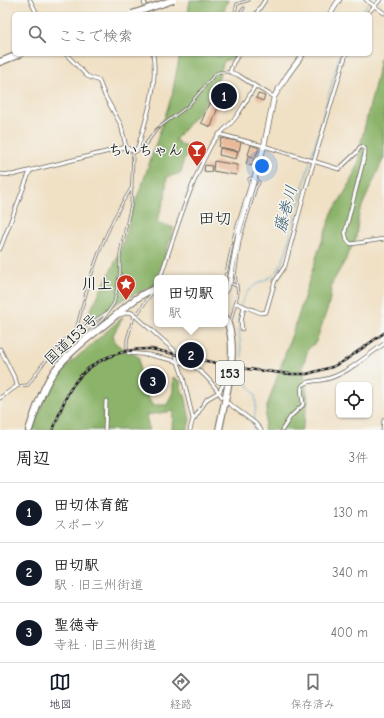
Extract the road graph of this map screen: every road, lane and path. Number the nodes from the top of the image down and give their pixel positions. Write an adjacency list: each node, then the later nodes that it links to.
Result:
1 (30, 0): 11 (street)
2 (144, 0): 13 (street)
3 (173, 0): 12 (highway, bridge)
4 (249, 0): 14 (lane)
5 (265, 0): 16 (street)
6 (339, 0): 17 (street)
7 (380, 0): 9 (street)
8 (367, 1): 9 (street)
9 (374, 6): 18 (street); 19 (street)
10 (244, 8): 15 (lane)
11 (36, 12)
12 (138, 12)
13 (146, 12)
14 (235, 12)
15 (241, 12)
16 (257, 12)
17 (331, 12)
18 (369, 12)
19 (384, 13)
20 (15, 56): 26 (highway)
21 (68, 56): 32 (street)
22 (153, 56): 33 (street)
23 (238, 56): 27 (street)
24 (302, 56): 29 (street)
25 (345, 56): 34 (street)
26 (0, 62)
27 (230, 72): 28 (street); 33 (lane)
28 (255, 86): 29 (street); 30 (street)
29 (274, 97): 31 (street)
30 (219, 134): 31 (street); 41 (street)
31 (264, 146): 34 (street); 37 (street)
32 (126, 147): 33 (street); 35 (street)
33 (134, 152): 38 (lane)
34 (314, 162): 39 (street); 49 (street)
35 (30, 171): 36 (street); 40 (street)
36 (0, 174)
37 (255, 178): 42 (lane); 44 (street); 45 (lane)
38 (132, 186): 50 (lane); 56 (lane)
39 (384, 239)
40 (0, 249)
41 (161, 275)
42 (226, 275)
43 (232, 284): 45 (lane)
44 (228, 285)
45 (237, 286): 48 (lane)
46 (154, 289): 51 (highway, 国道153号)
47 (154, 291): 52 (lane)
48 (238, 304): 49 (street); 53 (lane)
49 (244, 306): 55 (street)
50 (108, 312): 56 (lane); 58 (lane)
51 (117, 315): 52 (street); 58 (highway, 国道153号)
52 (135, 315): 59 (lane); 62 (street)
53 (231, 320)
54 (228, 323): 63 (highway, 153)
55 (242, 329)
56 (75, 334): 64 (lane)
57 (384, 344): 77 (street)
58 (78, 347): 72 (highway, 国道153号)
59 (127, 348)
60 (0, 349): 64 (street)
61 (128, 353): 62 (street)
62 (177, 360): 65 (street); 70 (street)
63 (229, 377): 65 (street); 75 (highway, 153)
64 (17, 386): 67 (street)
65 (219, 392): 66 (street); 70 (street)
66 (222, 397)
67 (0, 398)
68 (106, 401): 73 (street)
69 (228, 403): 76 (street)
70 (194, 419): 74 (street)
71 (384, 420): 78 (street)
72 (29, 430)
73 (105, 430)
74 (190, 430)
75 (219, 430)
76 (261, 430)
77 (282, 430)
78 (383, 430)

